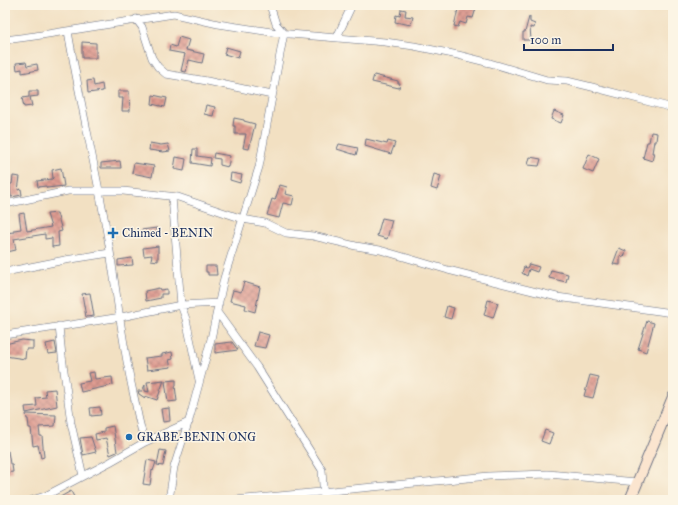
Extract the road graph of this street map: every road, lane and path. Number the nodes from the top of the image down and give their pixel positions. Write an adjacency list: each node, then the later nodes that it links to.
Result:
1 (270, 5): 5 (street)
2 (352, 5): 6 (street)
3 (136, 19): 4 (street); 5 (street); 8 (street)
4 (68, 31): 7 (street); 10 (street)
5 (284, 33): 6 (street); 8 (street)
6 (337, 37): 9 (street)
7 (5, 40)
8 (272, 95): 13 (street)
9 (673, 108)
10 (100, 191): 11 (street); 12 (street); 14 (street)
11 (172, 197): 13 (street); 17 (street)
12 (5, 204)
13 (243, 219): 16 (street); 19 (street)
14 (110, 253): 15 (street); 20 (street)
15 (5, 272)
16 (219, 303): 17 (street); 18 (street)
17 (181, 304): 20 (street); 23 (street)
18 (217, 312): 23 (street); 29 (street)
19 (673, 313)
20 (121, 317): 21 (street); 26 (street)
21 (59, 326): 22 (street); 27 (street)
22 (5, 335)
23 (200, 382): 25 (street)
24 (673, 397): 28 (street)
25 (189, 422): 26 (street); 31 (street)
26 (145, 442): 27 (street)
27 (83, 476): 30 (street)
28 (637, 482): 29 (street); 34 (street)
29 (324, 491): 32 (street); 33 (street)
30 (32, 500)
31 (169, 500)
32 (235, 500)
33 (324, 500)
34 (630, 500)

